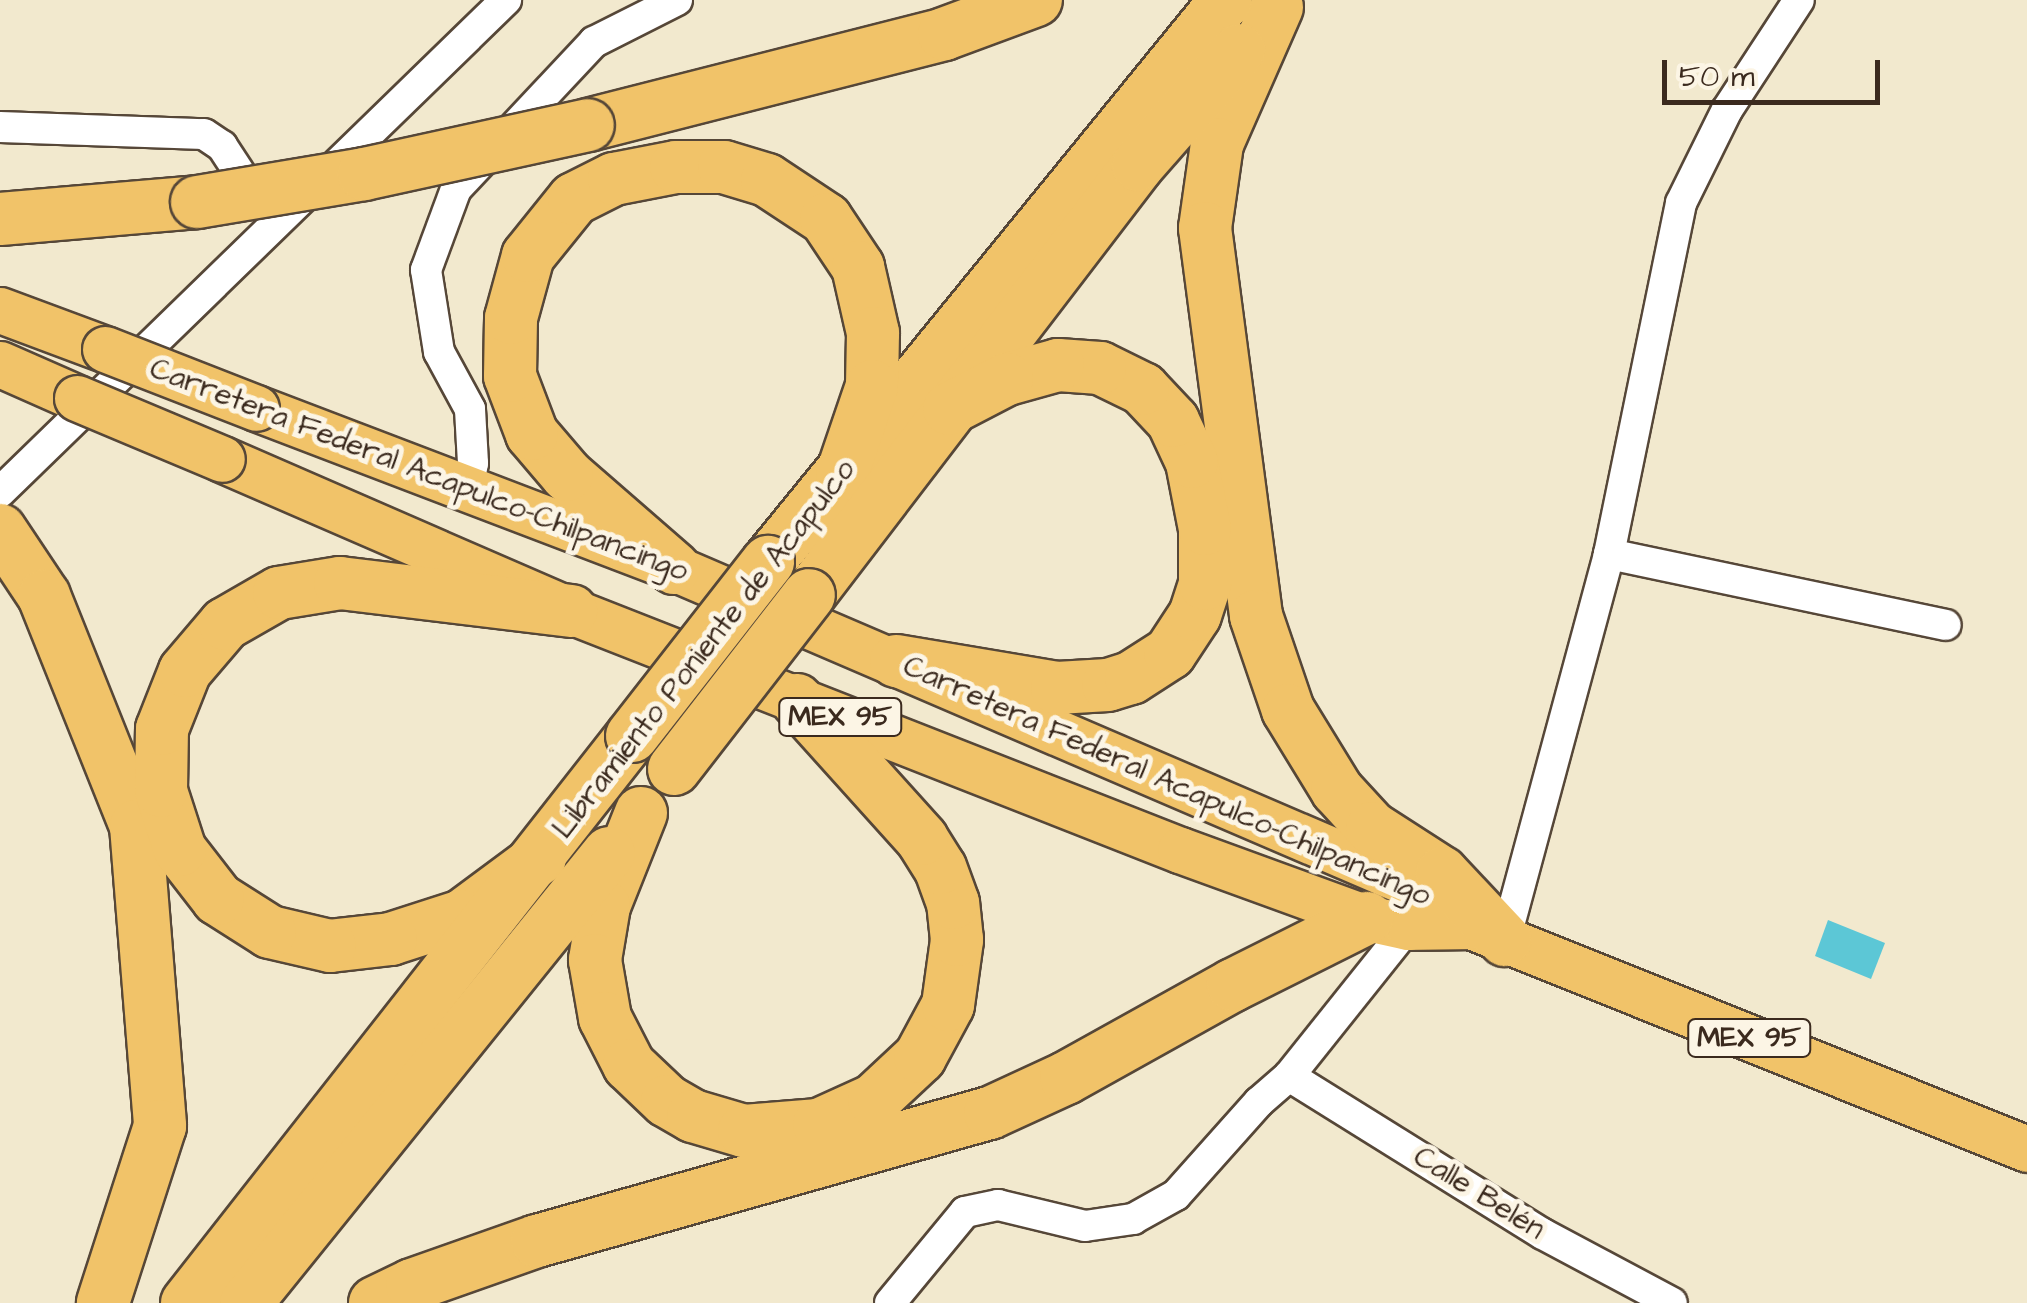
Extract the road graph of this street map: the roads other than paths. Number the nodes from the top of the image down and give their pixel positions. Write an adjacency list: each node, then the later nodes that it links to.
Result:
1 (506, 0): 9 (street)
2 (676, 0): 14 (street)
3 (1036, 0): 8 (highway, bridge)
4 (1226, 0): 13 (highway, Libramiento Poniente de Acapulco)
5 (1800, 0): 17 (street)
6 (1280, 3): 12 (highway, Libramiento Poniente de Acapulco); 26 (highway)
7 (0, 127): 9 (street)
8 (0, 218)
9 (270, 226): 15 (street)
10 (0, 310): 14 (main road, Carretera Federal Acapulco-Chilpancingo / MEX 95, bridge)
11 (0, 364): 19 (main road, Carretera Federal Acapulco-Chilpancingo / MEX 95, bridge)
12 (949, 408): 21 (highway); 23 (highway, Libramiento Poniente de Acapulco, bridge)
13 (842, 474): 18 (highway); 24 (highway, Libramiento Poniente de Acapulco, bridge)
14 (468, 489): 18 (main road, Carretera Federal Acapulco-Chilpancingo / MEX 95)
15 (0, 492)
16 (10, 544): 29 (highway)
17 (1610, 554): 20 (street); 26 (street)
18 (674, 568): 21 (main road, Carretera Federal Acapulco-Chilpancingo / MEX 95)
19 (571, 610): 22 (main road, Carretera Federal Acapulco-Chilpancingo / MEX 95); 24 (highway)
20 (1946, 625)
21 (896, 661): 26 (main road, Carretera Federal Acapulco-Chilpancingo / MEX 95)
22 (798, 700): 23 (highway); 25 (main road, Carretera Federal Acapulco-Chilpancingo / MEX 95)
23 (641, 813): 31 (highway, Libramiento Poniente de Acapulco)
24 (540, 858): 30 (highway, Libramiento Poniente de Acapulco)
25 (1388, 922): 26 (main road, Carretera Federal Acapulco-Chilpancingo / MEX 95); 27 (street); 32 (highway)
26 (1488, 933): 28 (main road, MEX 95)
27 (1289, 1076): 33 (street); 34 (street, Calle Belén)
28 (2027, 1149)
29 (102, 1303)
30 (187, 1303)
31 (246, 1303)
32 (375, 1303)
33 (890, 1303)
34 (1672, 1303)

